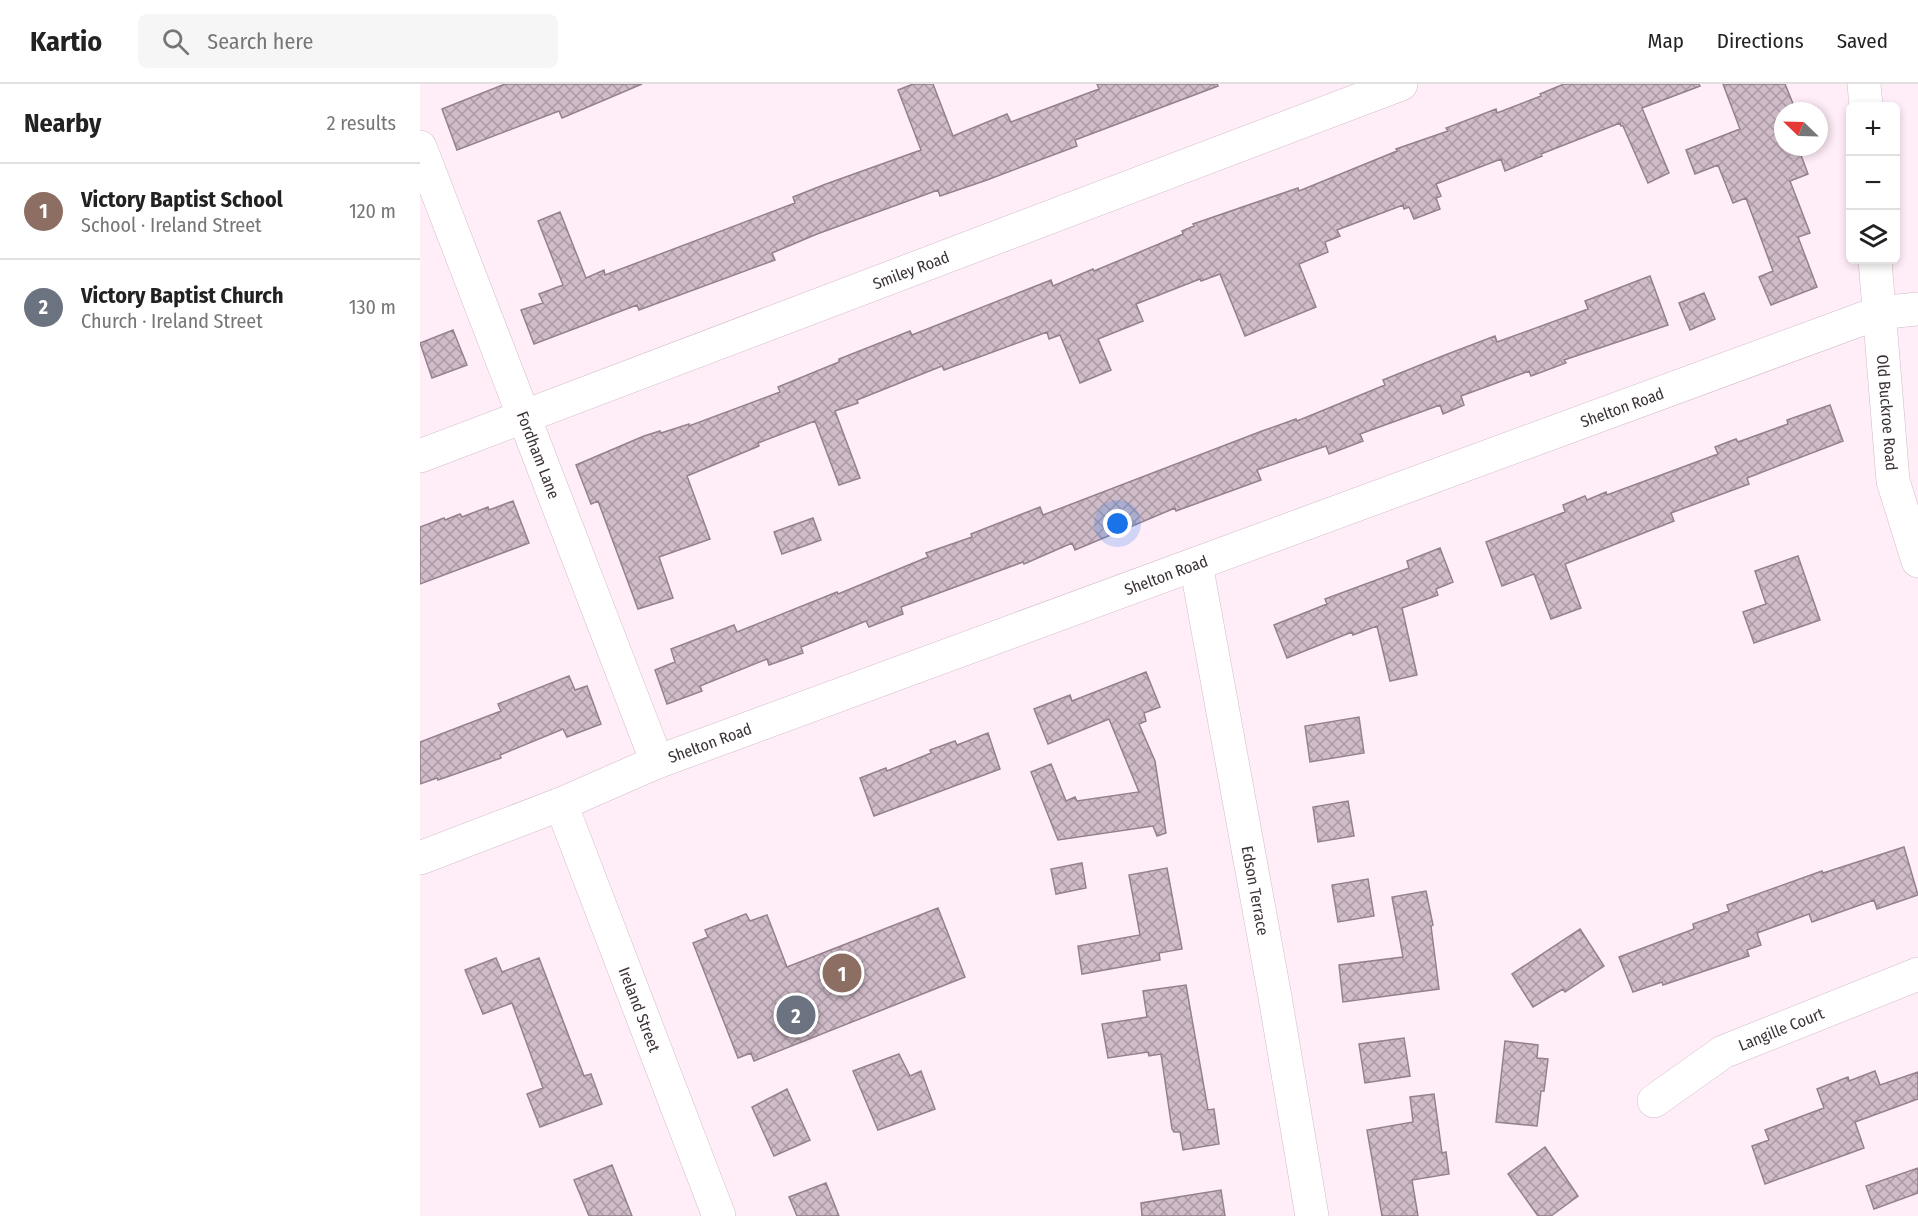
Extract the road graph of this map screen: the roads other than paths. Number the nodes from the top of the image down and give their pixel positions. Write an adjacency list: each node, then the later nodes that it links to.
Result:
1 (1401, 84): 8 (street, Smiley Road)
2 (1864, 84): 3 (street)
3 (1866, 102)
4 (420, 147): 8 (street, Fordham Lane)
5 (1875, 264): 7 (street, Old Buckroe Road)
6 (1918, 309): 7 (street, Shelton Road)
7 (1878, 313): 10 (street, Old Buckroe Road); 11 (street, Shelton Road)
8 (524, 418): 9 (street, Smiley Road); 12 (street, Fordham Lane)
9 (420, 456)
10 (1918, 561)
11 (1196, 564): 12 (street, Shelton Road); 18 (street, Edson Terrace)
12 (657, 762): 13 (street, Shelton Road)
13 (561, 804): 14 (street, Shelton Road); 17 (street, Ireland Street)
14 (420, 858)
15 (1918, 974): 16 (street, Langille Court)
16 (1654, 1101)
17 (719, 1216)
18 (1312, 1216)

